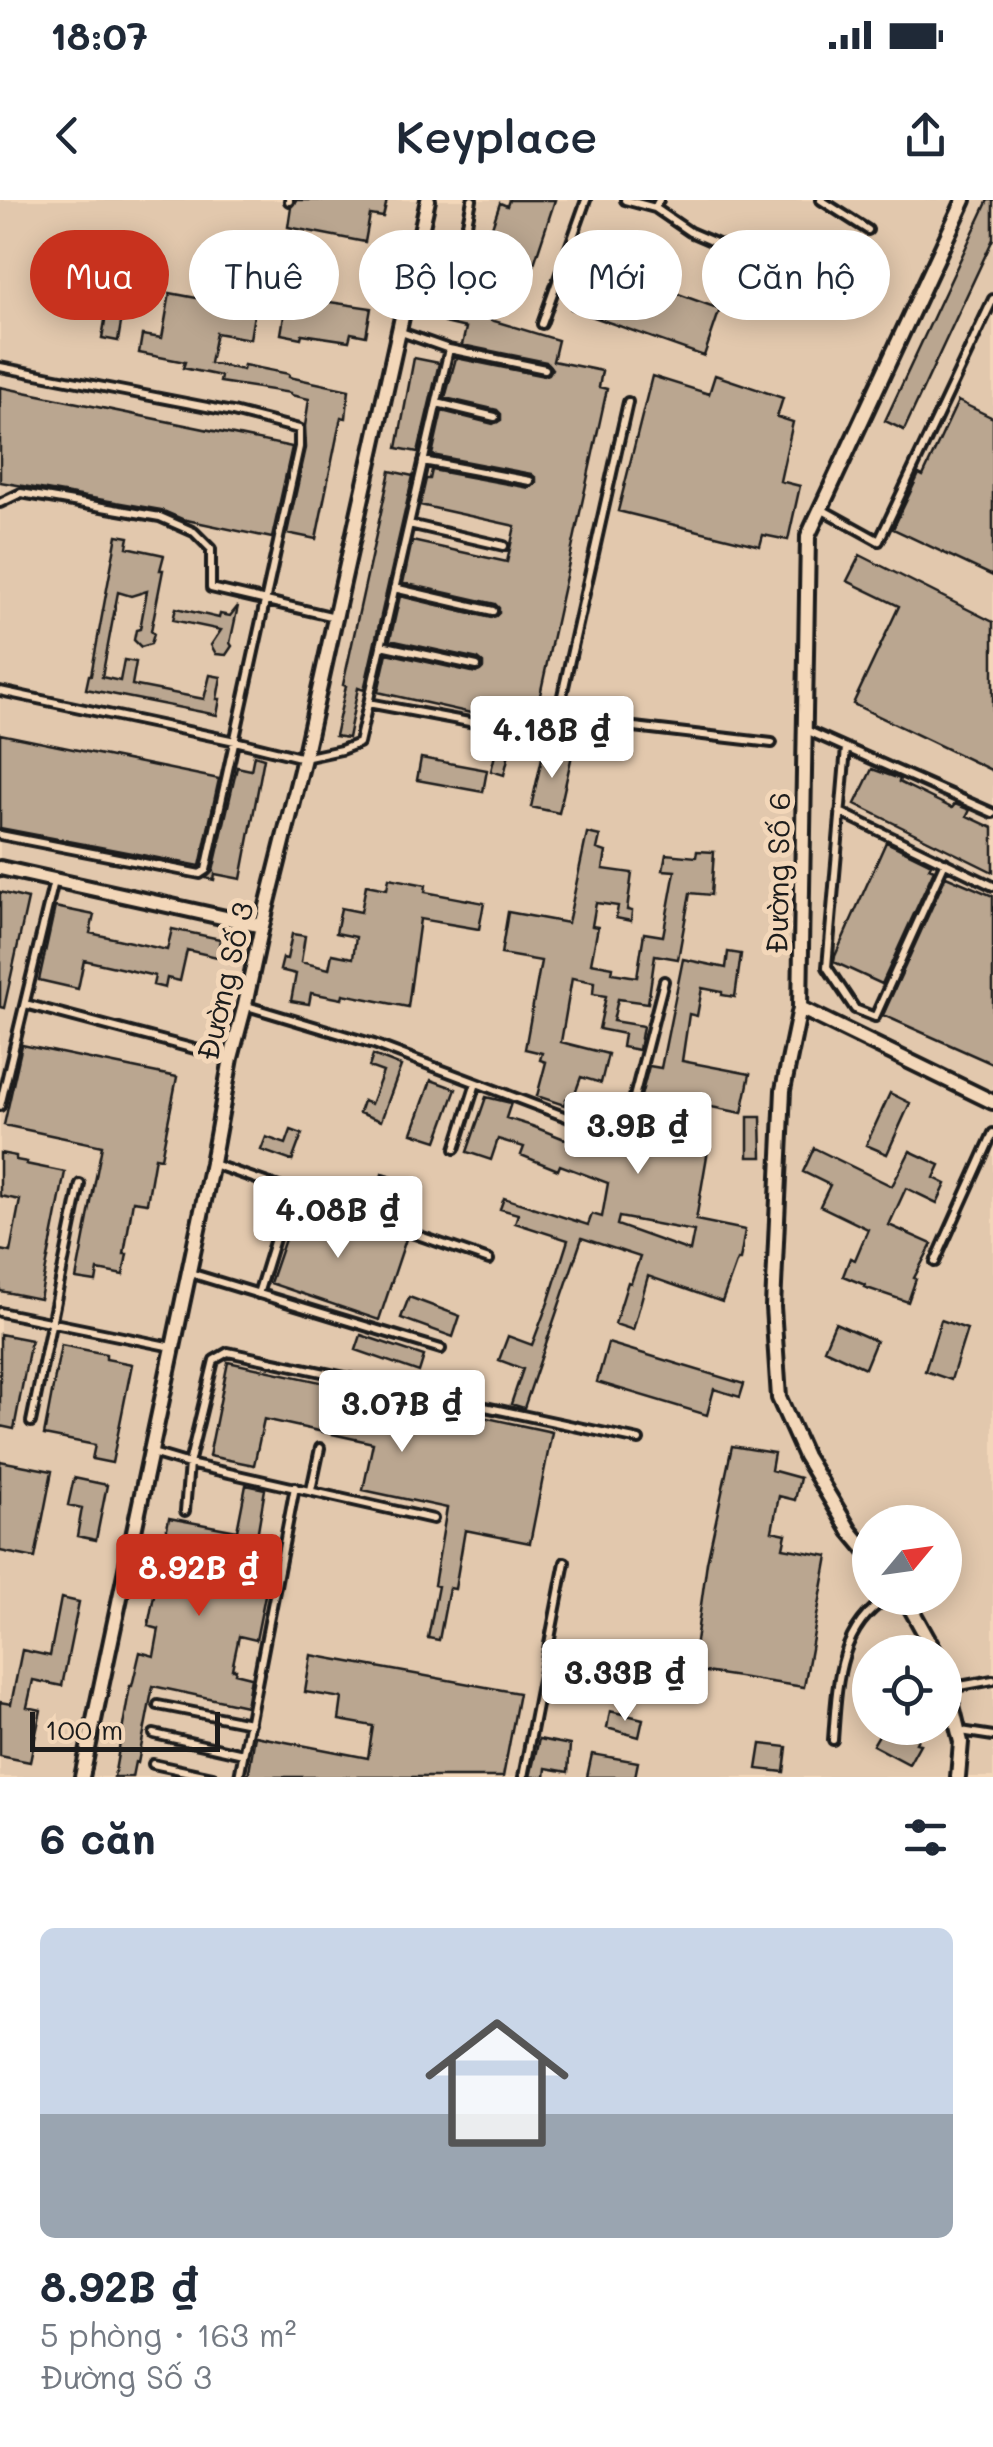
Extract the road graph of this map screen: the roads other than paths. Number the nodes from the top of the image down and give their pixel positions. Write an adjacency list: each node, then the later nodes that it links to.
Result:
1 (428, 200): 13 (street, Đường Số 3)
2 (472, 200): 8 (lane)
3 (586, 200): 12 (lane)
4 (625, 200): 7 (lane)
5 (821, 200): 9 (lane)
6 (964, 200): 23 (street, Đường Số 6)
7 (657, 204): 10 (lane)
8 (466, 230)
9 (868, 230)
10 (702, 237)
11 (993, 299): 23 (lane)
12 (542, 324)
13 (400, 332): 14 (lane); 29 (street, Đường Số 3)
14 (449, 349): 16 (lane); 18 (lane)
15 (0, 368): 27 (lane)
16 (545, 369)
17 (628, 402): 34 (lane)
18 (437, 403): 19 (lane); 20 (lane)
19 (495, 417)
20 (423, 462): 21 (lane); 24 (lane)
21 (530, 481)
22 (0, 503): 27 (lane)
23 (821, 508): 35 (street, Đường Số 6)
24 (409, 524): 25 (lane); 26 (lane)
25 (504, 546)
26 (394, 588): 28 (lane); 30 (lane)
27 (268, 600): 29 (lane); 36 (lane)
28 (493, 611)
29 (336, 618): 39 (street, Đường Số 3)
30 (381, 644): 31 (lane); 33 (lane)
31 (478, 666)
32 (0, 691): 36 (lane)
33 (368, 703): 34 (lane); 39 (lane)
34 (556, 718): 37 (lane)
35 (805, 730): 38 (lane); 51 (street, Đường Số 6)
36 (235, 740): 39 (lane); 42 (lane)
37 (772, 743)
38 (846, 748): 40 (lane); 41 (lane)
39 (304, 758): 47 (street, Đường Số 3)
40 (840, 812): 43 (lane); 43 (lane)
41 (993, 813)
42 (0, 835)
43 (945, 862): 46 (lane)
44 (0, 868): 45 (street)
45 (54, 880): 47 (street); 49 (lane)
46 (993, 886)
47 (262, 926): 50 (street, Đường Số 3)
48 (664, 981): 53 (lane)
49 (25, 1004): 52 (lane); 55 (lane)
50 (246, 1006): 52 (street, Đường Số 3); 53 (lane)
51 (800, 1008): 54 (street); 78 (street, Đường Số 6)
52 (230, 1058): 58 (street, Đường Số 3)
53 (476, 1083): 57 (lane)
54 (993, 1102)
55 (0, 1106)
56 (993, 1134): 62 (lane)
57 (455, 1148)
58 (212, 1163): 60 (lane); 63 (street, Đường Số 3)
59 (80, 1184): 66 (lane)
60 (290, 1190): 61 (lane); 64 (lane)
61 (489, 1260)
62 (935, 1262)
63 (189, 1273): 64 (lane); 67 (street, Đường Số 3)
64 (258, 1294): 68 (lane)
65 (0, 1312): 66 (lane)
66 (50, 1322): 67 (lane); 69 (lane)
67 (173, 1348): 72 (street, Đường Số 3)
68 (441, 1349)
69 (31, 1422)
70 (639, 1440): 73 (lane)
71 (320, 1448): 75 (lane)
72 (151, 1453): 73 (lane); 92 (street, Đường Số 3)
73 (189, 1464): 74 (lane); 76 (lane)
74 (295, 1487): 75 (lane); 84 (lane)
75 (311, 1490): 77 (lane)
76 (185, 1512)
77 (433, 1518)
78 (852, 1533)
79 (565, 1562): 95 (lane)
80 (866, 1615): 88 (lane)
81 (993, 1680): 82 (lane)
82 (962, 1686)
83 (158, 1705): 84 (lane)
84 (250, 1723): 90 (lane)
85 (962, 1731): 87 (lane)
86 (154, 1734): 90 (lane)
87 (993, 1736)
88 (832, 1740)
89 (962, 1745): 96 (street)
90 (243, 1754): 94 (lane)
91 (153, 1764): 93 (lane)
92 (82, 1777)
93 (214, 1777)
94 (239, 1777)
95 (523, 1777)
96 (958, 1777)

